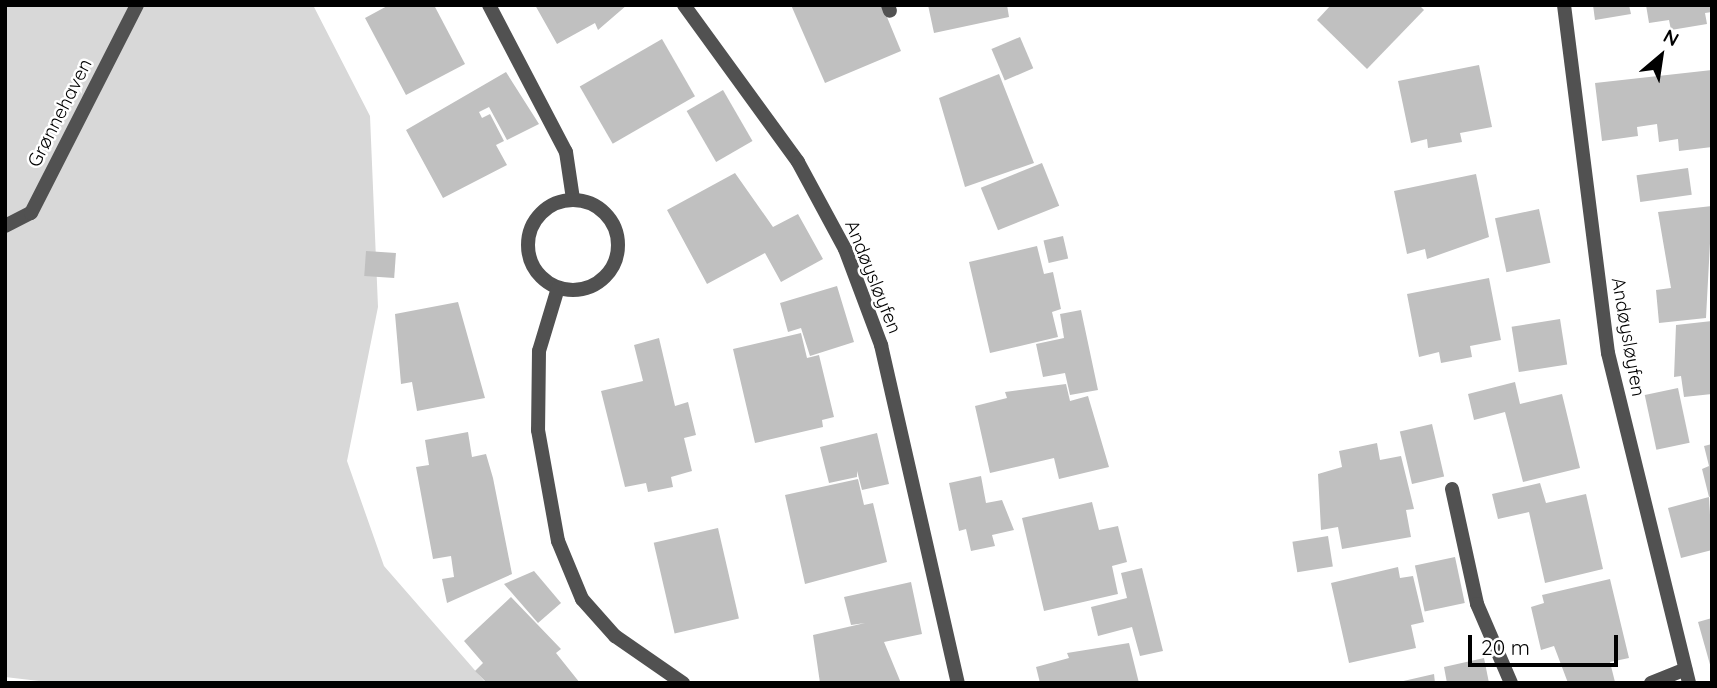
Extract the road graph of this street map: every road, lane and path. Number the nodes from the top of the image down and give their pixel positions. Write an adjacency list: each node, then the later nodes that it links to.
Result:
1 (137, 5): 6 (street, Grønnehaven)
2 (489, 5): 5 (street)
3 (684, 5): 11 (street, Andøysløyfen)
4 (1564, 5): 9 (street, Andøysløyfen)
5 (573, 199): 7 (street); 7 (street)
6 (5, 226)
7 (558, 288): 10 (street)
8 (1452, 489): 12 (street)
9 (1687, 676): 13 (street, Andøysløyfen)
10 (683, 683)
11 (958, 683)
12 (1511, 683)
13 (1651, 683)

